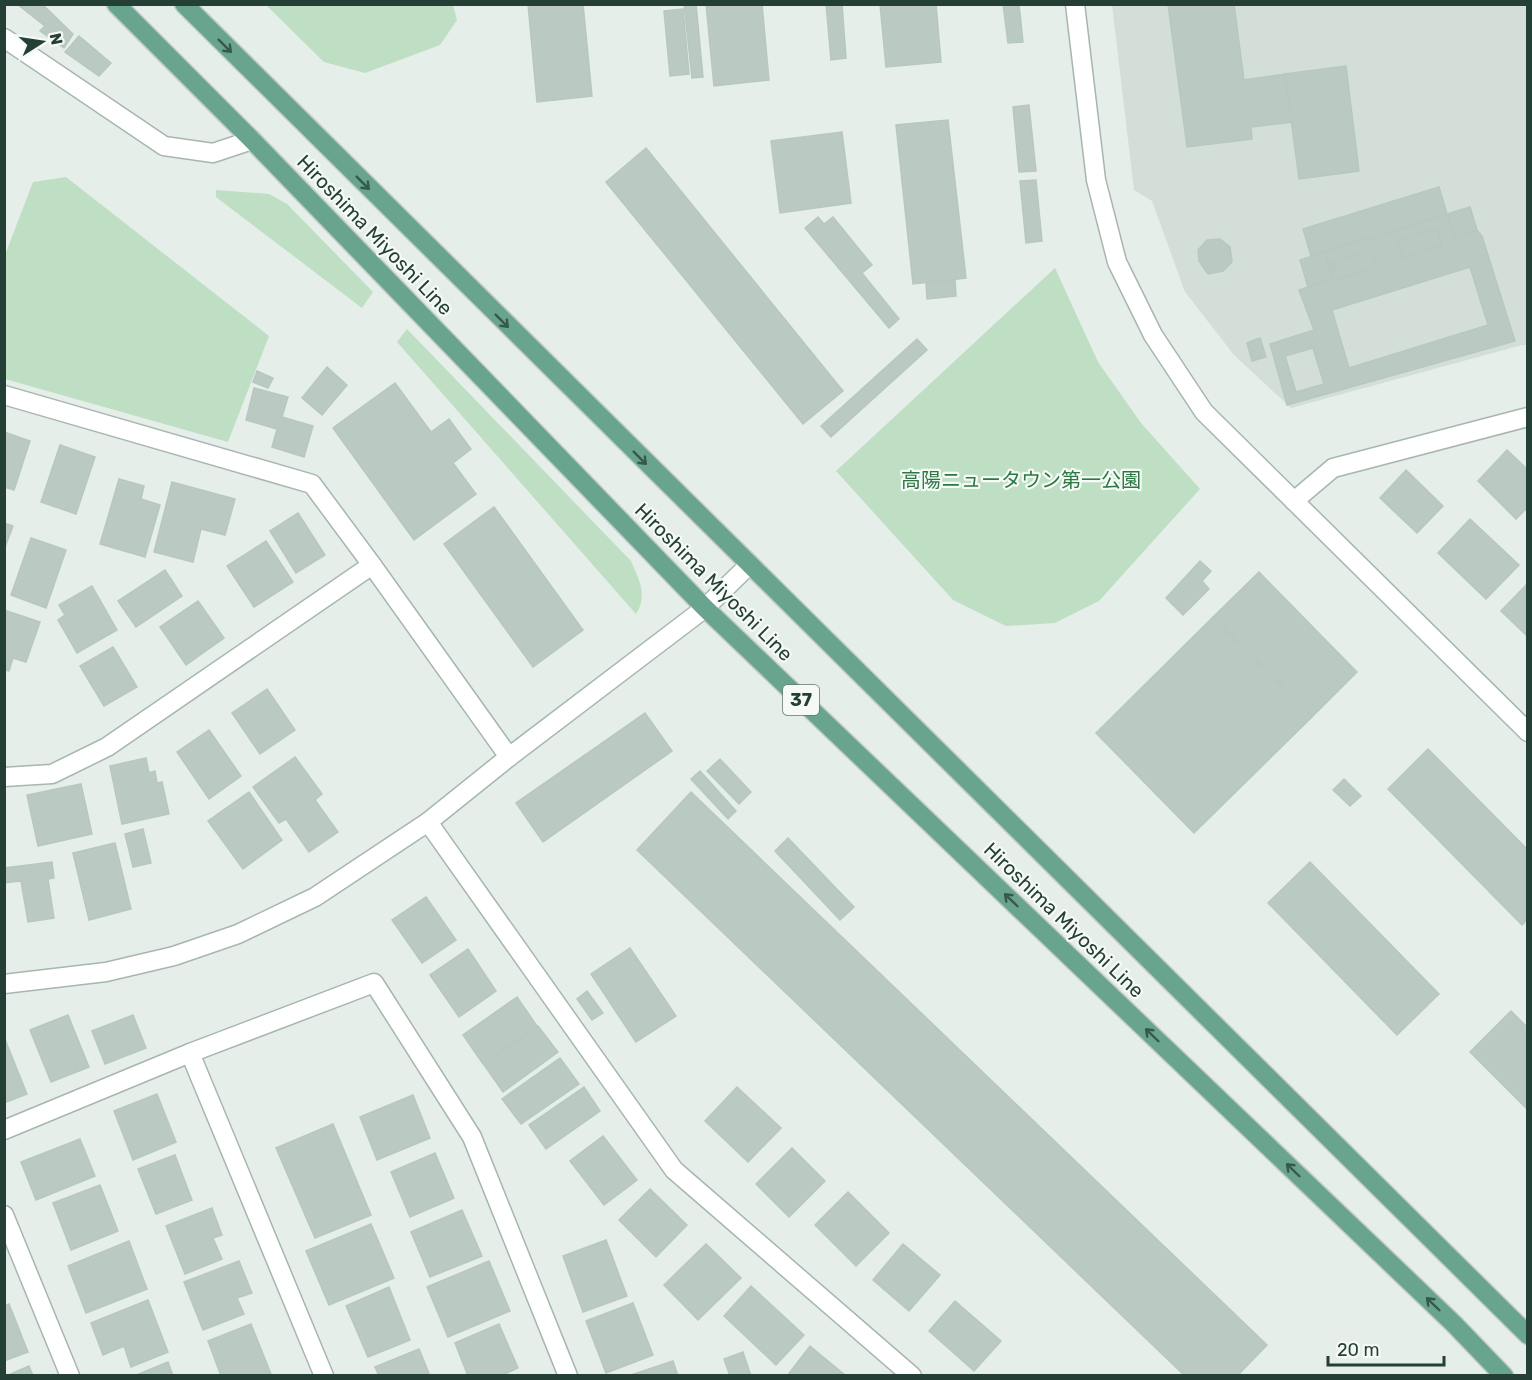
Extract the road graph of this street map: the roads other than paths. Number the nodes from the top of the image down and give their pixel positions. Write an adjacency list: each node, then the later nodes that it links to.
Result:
1 (116, 4): 5 (main road, Hiroshima Miyoshi Line / 37)
2 (184, 4): 10 (main road, Hiroshima Miyoshi Line, one-way to 10)
3 (1075, 4): 8 (street)
4 (4, 38): 5 (street)
5 (252, 140): 11 (main road, Hiroshima Miyoshi Line / 37)
6 (4, 395): 9 (street)
7 (1527, 417): 8 (street)
8 (1294, 501): 12 (street)
9 (372, 565): 13 (street); 14 (street)
10 (749, 565): 11 (street); 20 (main road, Hiroshima Miyoshi Line)
11 (705, 608): 13 (street); 25 (main road, Hiroshima Miyoshi Line / 37, one-way to 11)
12 (1527, 732)
13 (509, 757): 15 (street)
14 (4, 777)
15 (428, 822): 16 (street); 24 (street)
16 (4, 984)
17 (190, 1053): 18 (street); 22 (street); 23 (street)
18 (4, 1130)
19 (4, 1215): 21 (street)
20 (1527, 1335)
21 (70, 1376)
22 (324, 1376)
23 (568, 1376)
24 (912, 1376)
25 (1504, 1376)

